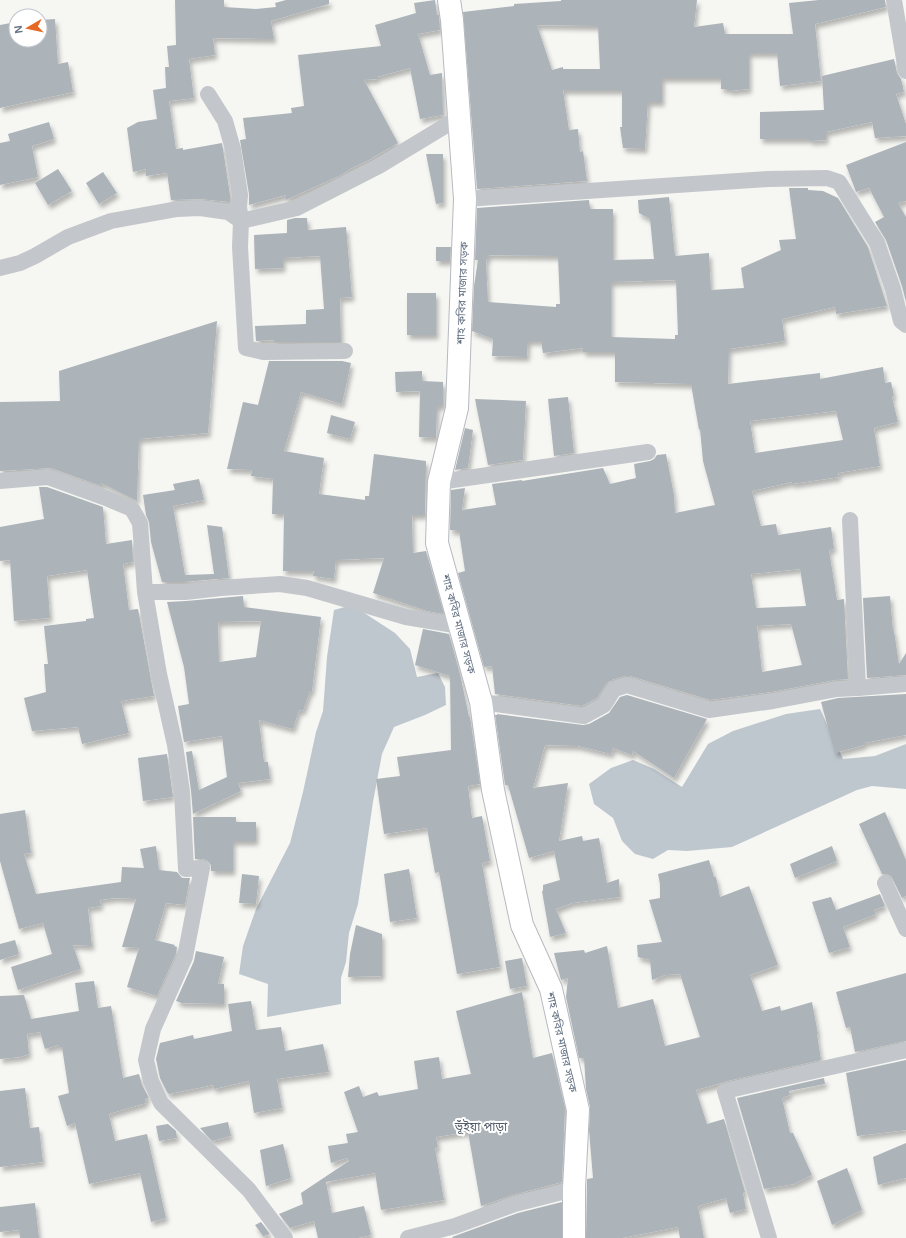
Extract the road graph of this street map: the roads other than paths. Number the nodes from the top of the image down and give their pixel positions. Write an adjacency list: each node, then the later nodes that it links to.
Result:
1 (449, 0): 5 (street, শাহ কবির মাজার সড়ক)
2 (894, 0): 3 (street)
3 (906, 71)
4 (208, 94): 7 (street)
5 (460, 117): 6 (street, শাহ কবির মাজার সড়ক); 7 (street)
6 (465, 199): 9 (street); 13 (street, শাহ কবির মাজার সড়ক)
7 (241, 222): 8 (street); 10 (street)
8 (0, 268)
9 (906, 325)
10 (345, 351)
11 (648, 452): 13 (street)
12 (0, 481): 15 (street)
13 (440, 482): 16 (street, শাহ কবির মাজার সড়ক)
14 (850, 520): 18 (street)
15 (145, 592): 16 (street); 24 (street)
16 (460, 626): 19 (street, শাহ কবির মাজার সড়ক)
17 (906, 684): 18 (street)
18 (858, 688): 19 (street)
19 (481, 702): 23 (street, শাহ কবির মাজার সড়ক)
20 (885, 883): 21 (street)
21 (906, 929)
22 (906, 1050): 27 (street)
23 (574, 1189): 25 (street); 26 (street, শাহ কবির মাজার সড়ক)
24 (285, 1238)
25 (408, 1238)
26 (574, 1238)
27 (769, 1238)

